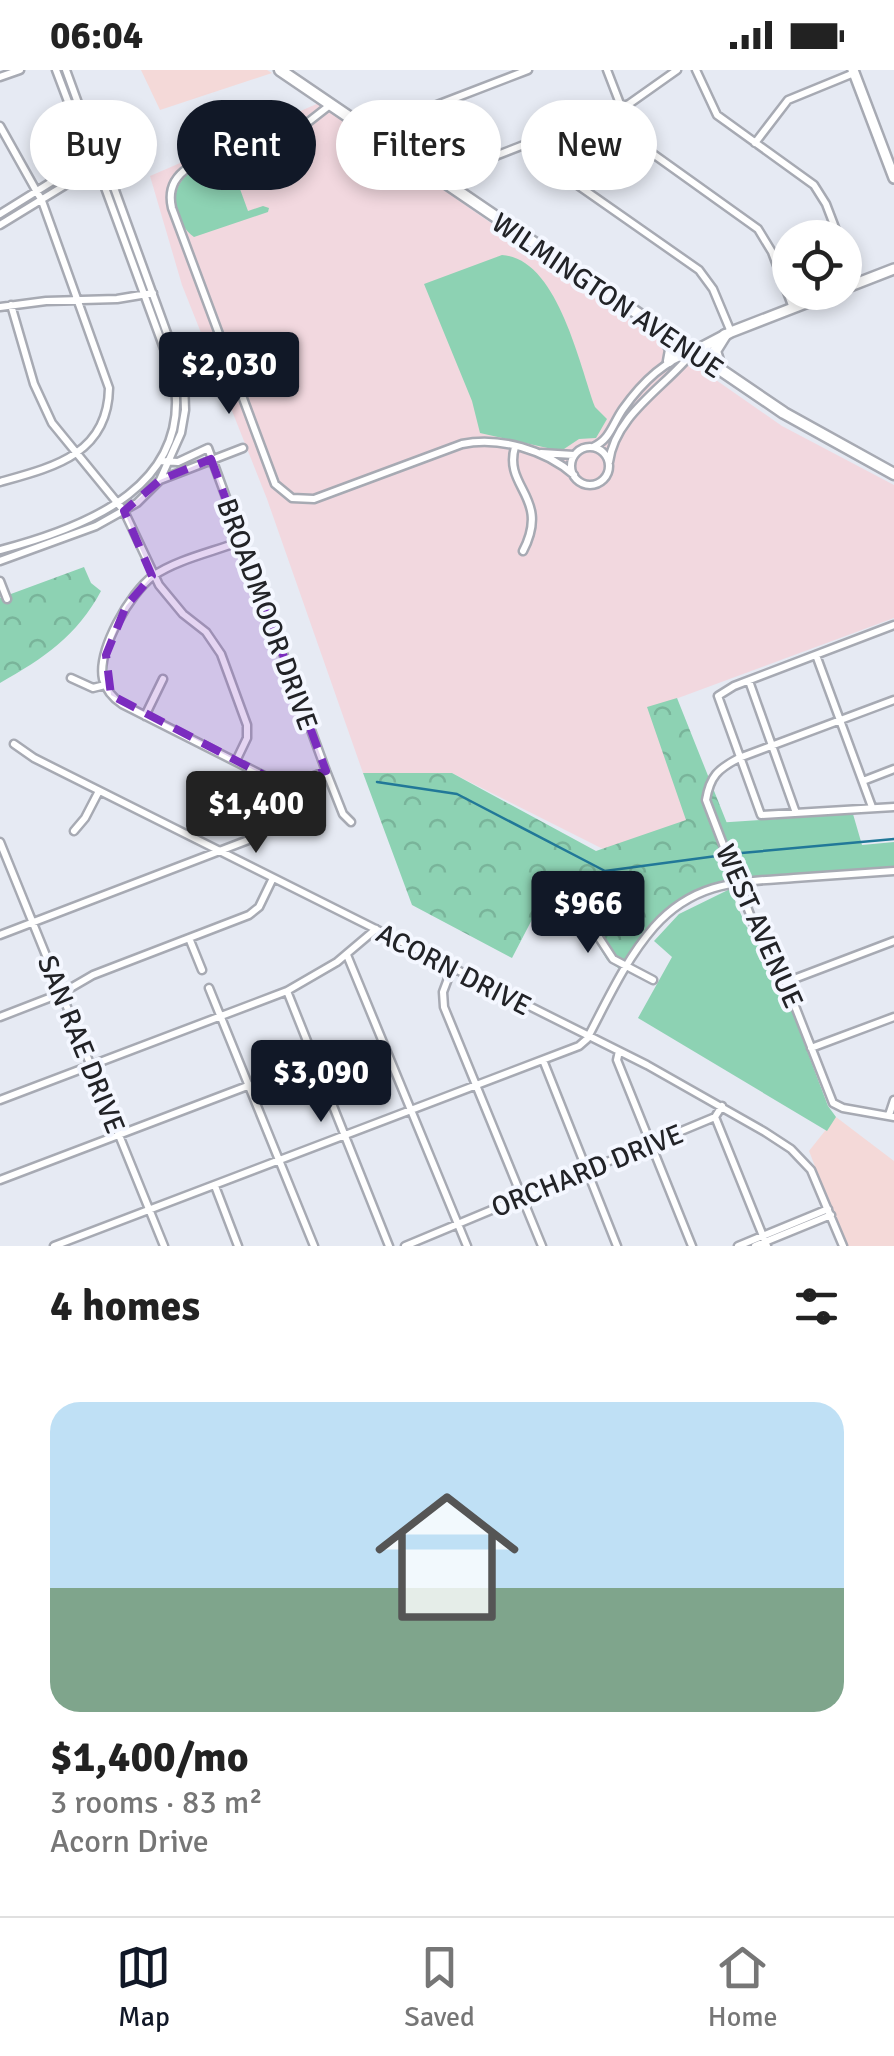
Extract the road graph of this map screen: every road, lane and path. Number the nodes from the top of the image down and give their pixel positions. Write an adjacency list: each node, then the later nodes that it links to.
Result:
1 (20, 70): 10 (street)
2 (56, 70): 11 (street)
3 (66, 70): 12 (street)
4 (280, 70): 16 (main road, WILMINGTON AVENUE)
5 (528, 70): 13 (street)
6 (607, 70): 14 (street)
7 (677, 70): 15 (street)
8 (696, 70): 20 (street)
9 (853, 72): 20 (street); 22 (street)
10 (0, 77)
11 (70, 100)
12 (76, 100)
13 (450, 100)
14 (618, 100)
15 (634, 100)
16 (330, 105): 17 (main road, WILMINGTON AVENUE); 49 (street)
17 (336, 109)
18 (0, 126): 19 (street)
19 (3, 139): 31 (street)
20 (755, 143): 34 (street)
21 (521, 145): 30 (street)
22 (890, 157): 24 (street)
23 (657, 158): 36 (street)
24 (894, 178)
25 (40, 190): 31 (street)
26 (58, 190): 32 (street)
27 (110, 190): 39 (street)
28 (453, 190): 30 (main road, WILMINGTON AVENUE)
29 (585, 190): 45 (street)
30 (456, 192): 44 (main road, WILMINGTON AVENUE)
31 (36, 193): 32 (street); 33 (street)
32 (42, 201): 35 (street); 40 (street)
33 (0, 214)
34 (832, 220)
35 (0, 225)
36 (772, 252)
37 (894, 269): 38 (street)
38 (862, 282)
39 (149, 295): 40 (street); 56 (street)
40 (78, 300): 41 (street); 53 (street)
41 (11, 305): 42 (street); 53 (street)
42 (0, 307)
43 (789, 310): 45 (street)
44 (663, 332): 46 (main road, WILMINGTON AVENUE); 47 (main road)
45 (728, 333): 46 (street); 48 (main road)
46 (693, 352): 47 (street); 48 (main road, WILMINGTON AVENUE); 57 (street)
47 (669, 361): 50 (street)
48 (722, 371): 58 (main road, WILMINGTON AVENUE)
49 (514, 447): 52 (street); 66 (street)
50 (593, 447): 54 (street); 57 (street)
51 (243, 448): 55 (street)
52 (535, 452): 54 (street); 59 (street)
53 (75, 454): 61 (street); 62 (street)
54 (574, 455): 59 (street)
55 (211, 458): 56 (street); 60 (street); 64 (street, BROADMOOR DRIVE)
56 (165, 462): 60 (street)
57 (609, 462): 59 (street)
58 (894, 474)
59 (574, 476)
60 (156, 477): 62 (street); 63 (street)
61 (0, 482)
62 (118, 503): 63 (street); 65 (street)
63 (124, 511): 67 (street); 68 (street)
64 (241, 541): 68 (street); 85 (street, BROADMOOR DRIVE)
65 (0, 550)
66 (523, 551)
67 (0, 561)
68 (153, 576): 76 (street); 83 (street)
69 (0, 581): 70 (street)
70 (7, 600)
71 (894, 626): 72 (street)
72 (816, 655): 75 (street); 79 (street)
73 (71, 678): 76 (street)
74 (163, 680): 78 (street)
75 (749, 680): 81 (street); 82 (street, WEST AVENUE)
76 (105, 685): 78 (street)
77 (894, 700): 79 (street)
78 (146, 716): 83 (street)
79 (840, 720): 81 (street); 86 (street)
80 (14, 744): 88 (street, ACORN DRIVE)
81 (774, 745): 82 (street); 91 (street)
82 (739, 758): 91 (street, WEST AVENUE); 99 (street, WEST AVENUE)
83 (236, 761): 87 (street)
84 (894, 769): 86 (street)
85 (326, 772): 87 (street); 92 (street, BROADMOOR DRIVE)
86 (863, 780): 89 (street)
87 (292, 785): 95 (street)
88 (99, 791): 93 (street); 95 (street, ACORN DRIVE)
89 (872, 807): 90 (street); 91 (street)
90 (894, 807)
91 (796, 812)
92 (351, 822)
93 (74, 831)
94 (0, 842): 96 (street, SAN RAE DRIVE)
95 (218, 851): 98 (street, ACORN DRIVE); 101 (street)
96 (2, 852): 101 (street, SAN RAE DRIVE)
97 (894, 870): 99 (street)
98 (273, 878): 102 (street, ACORN DRIVE); 104 (street)
99 (737, 880): 107 (street); 111 (street, WEST AVENUE)
100 (538, 904): 107 (street)
101 (33, 922): 103 (street); 114 (street, SAN RAE DRIVE)
102 (376, 930): 106 (street); 108 (street, ACORN DRIVE)
103 (0, 935)
104 (190, 938): 109 (street); 114 (street)
105 (894, 941): 111 (street)
106 (347, 955): 113 (street); 128 (street)
107 (627, 966): 110 (street); 118 (street)
108 (452, 968): 118 (street, ACORN DRIVE); 124 (street)
109 (202, 970)
110 (653, 980)
111 (786, 982): 119 (street, WEST AVENUE)
112 (209, 988): 116 (street)
113 (287, 991): 116 (street); 132 (street)
114 (62, 993): 115 (street); 122 (street, SAN RAE DRIVE)
115 (0, 1017)
116 (221, 1017): 122 (street); 123 (street)
117 (894, 1017): 119 (street)
118 (588, 1036): 120 (street, ACORN DRIVE); 121 (street)
119 (812, 1048): 129 (street, WEST AVENUE)
120 (619, 1051): 127 (street, ACORN DRIVE); 133 (street)
121 (543, 1060): 124 (street); 135 (street)
122 (91, 1066): 125 (street); 131 (street, SAN RAE DRIVE)
123 (250, 1085): 131 (street); 134 (street)
124 (478, 1086): 128 (street); 138 (street)
125 (0, 1100)
126 (894, 1100): 129 (street)
127 (722, 1106): 130 (street); 140 (street, ACORN DRIVE)
128 (413, 1110): 132 (street); 141 (street)
129 (891, 1116)
130 (715, 1117): 133 (street, ORCHARD DRIVE); 142 (street)
131 (119, 1134): 136 (street); 139 (street, SAN RAE DRIVE)
132 (344, 1136): 134 (street); 148 (street)
133 (650, 1143): 135 (street, ORCHARD DRIVE); 153 (street)
134 (281, 1161): 137 (street); 147 (street)
135 (586, 1170): 138 (street, ORCHARD DRIVE); 152 (street)
136 (0, 1180)
137 (215, 1186): 139 (street); 146 (street)
138 (522, 1196): 141 (street, ORCHARD DRIVE); 151 (street)
139 (150, 1211): 143 (street); 145 (street, SAN RAE DRIVE)
140 (830, 1212): 142 (street); 156 (street, ACORN DRIVE)
141 (458, 1223): 149 (street, ORCHARD DRIVE); 150 (street)
142 (765, 1241): 154 (street); 155 (street)
143 (76, 1242): 144 (street)
144 (54, 1246)
145 (164, 1246)
146 (238, 1246)
147 (314, 1246)
148 (389, 1246)
149 (405, 1246)
150 (467, 1246)
151 (542, 1246)
152 (617, 1246)
153 (692, 1246)
154 (738, 1246)
155 (755, 1246)
156 (842, 1246)

